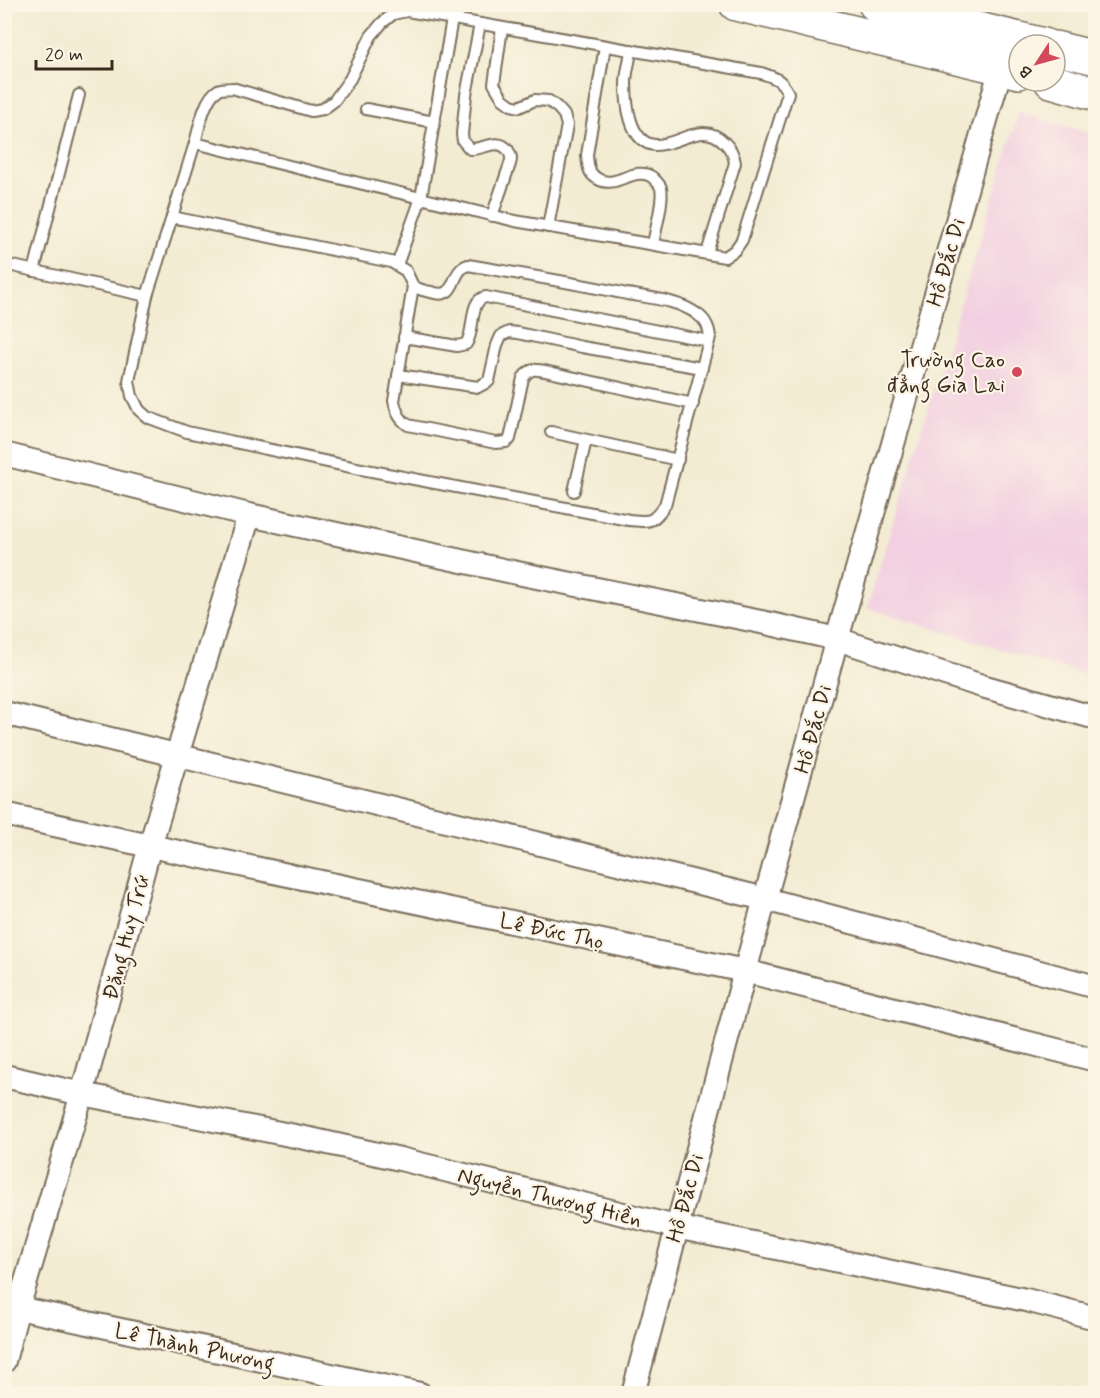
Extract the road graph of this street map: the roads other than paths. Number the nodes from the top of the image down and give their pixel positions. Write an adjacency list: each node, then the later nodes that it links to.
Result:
1 (736, 4): 11 (main road)
2 (876, 4): 6 (main road)
3 (452, 19): 4 (lane); 17 (lane); 18 (lane)
4 (480, 24): 5 (lane); 20 (lane)
5 (502, 28): 7 (lane); 22 (lane)
6 (1007, 35)
7 (605, 46): 8 (lane); 23 (lane)
8 (632, 50): 24 (lane); 24 (lane)
9 (1067, 51): 10 (main road)
10 (1095, 58)
11 (1007, 69)
12 (1007, 80): 41 (street, Hồ Đắc Di)
13 (1067, 86): 14 (main road)
14 (1095, 94)
15 (79, 95): 27 (lane)
16 (366, 109): 17 (lane)
17 (434, 122): 19 (lane)
18 (195, 143): 19 (lane); 21 (lane)
19 (421, 198): 20 (lane); 26 (lane)
20 (492, 216): 22 (lane)
21 (172, 217): 26 (lane); 29 (lane)
22 (548, 227): 23 (lane)
23 (652, 244): 24 (lane)
24 (707, 253)
25 (4, 264): 27 (lane)
26 (397, 265): 28 (lane)
27 (33, 270): 29 (lane)
28 (413, 286): 30 (lane); 31 (lane)
29 (147, 296): 38 (lane)
30 (404, 337): 31 (lane); 33 (lane)
31 (709, 341): 32 (lane)
32 (702, 369): 33 (lane); 34 (lane)
33 (398, 375): 34 (lane)
34 (693, 404): 38 (lane)
35 (551, 432): 36 (lane)
36 (586, 440): 38 (lane); 39 (lane)
37 (4, 454): 40 (street)
38 (678, 460)
39 (574, 491)
40 (249, 515): 41 (street); 44 (street, Đặng Huy Trứ)
41 (837, 639): 43 (street); 47 (street, Hồ Đắc Di)
42 (4, 713): 44 (street)
43 (1095, 718)
44 (177, 756): 46 (street, Đặng Huy Trứ); 47 (street)
45 (4, 814): 46 (street, Lê Đức Thọ)
46 (150, 846): 48 (street, Lê Đức Thọ); 52 (street, Đặng Huy Trứ)
47 (765, 899): 48 (street, Hồ Đắc Di); 49 (street)
48 (745, 971): 50 (street, Lê Đức Thọ); 53 (street, Hồ Đắc Di)
49 (1095, 987)
50 (1095, 1060)
51 (4, 1076): 52 (street, Nguyễn Thượng Hiền)
52 (82, 1094): 53 (street, Nguyễn Thượng Hiền); 54 (street, Đặng Huy Trứ)
53 (676, 1227): 55 (street, Nguyễn Thượng Hiền); 58 (street, Hồ Đắc Di)
54 (11, 1306): 56 (street, Đặng Huy Trứ); 57 (street, Lê Thành Phương)
55 (1095, 1318)
56 (4, 1361)
57 (420, 1394)
58 (633, 1394)

